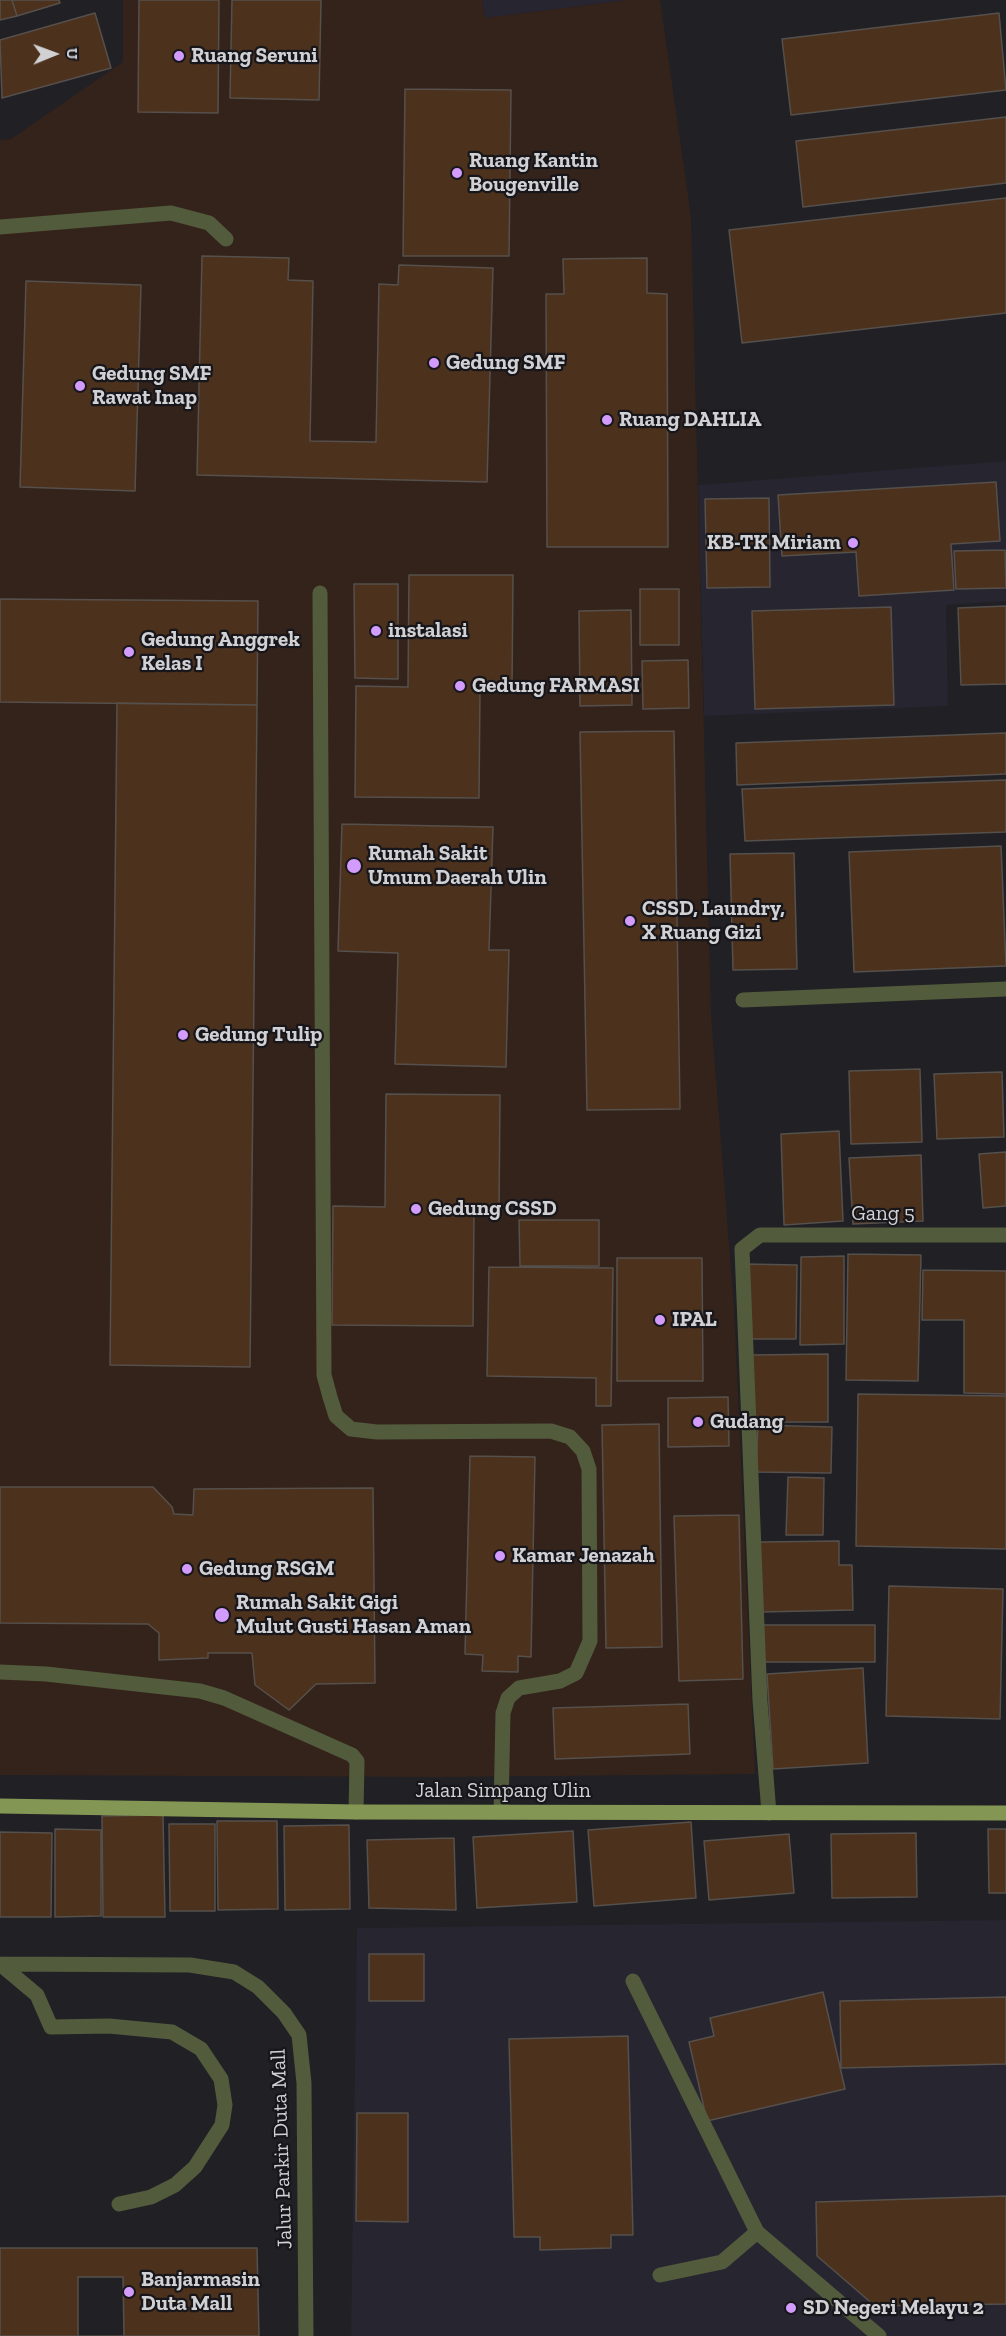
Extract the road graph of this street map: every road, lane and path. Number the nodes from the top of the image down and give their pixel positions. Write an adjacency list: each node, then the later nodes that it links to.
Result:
1 (0, 227): 2 (street)
2 (226, 239)
3 (320, 592): 10 (street)
4 (1006, 989): 5 (street)
5 (743, 1000)
6 (1006, 1235): 11 (street, Gang 5)
7 (0, 1672): 9 (street)
8 (0, 1806): 9 (main road, Jalan Simpang Ulin)
9 (356, 1812): 10 (main road, Jalan Simpang Ulin)
10 (501, 1812): 11 (main road, Jalan Simpang Ulin)
11 (769, 1813): 12 (main road, Jalan Simpang Ulin)
12 (1006, 1813)
13 (0, 1964): 15 (street); 18 (street, Jalur Parkir Duta Mall)
14 (633, 1981): 16 (street)
15 (119, 2204)
16 (757, 2232): 17 (street); 19 (street)
17 (660, 2275)
18 (306, 2336)
19 (879, 2336)

